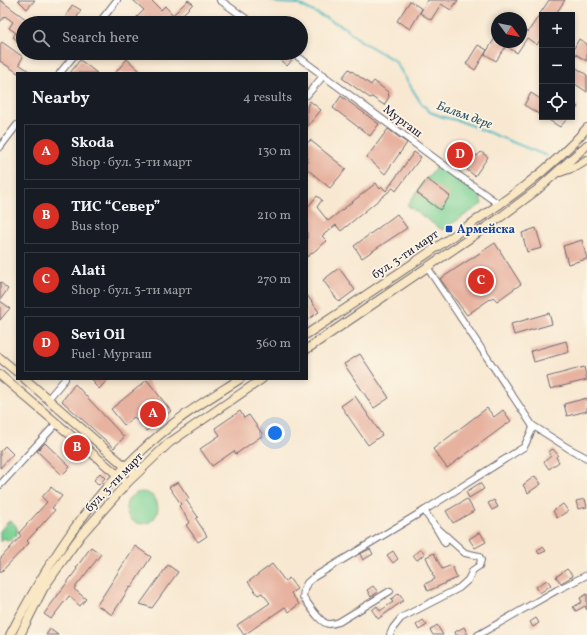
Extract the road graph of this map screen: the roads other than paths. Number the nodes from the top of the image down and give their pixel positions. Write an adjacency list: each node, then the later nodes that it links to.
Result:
1 (117, 0): 3 (street)
2 (220, 0): 4 (street)
3 (104, 16)
4 (242, 16)
5 (70, 60): 7 (street)
6 (303, 60): 8 (street, Мургаш)
7 (61, 72)
8 (324, 75): 9 (street); 16 (street, Мургаш)
9 (308, 94)
10 (16, 126): 13 (street)
11 (587, 128): 16 (street, бул. 3-ти март)
12 (587, 145): 15 (street, бул. 3-ти март)
13 (0, 147)
14 (587, 160): 15 (street)
15 (554, 175): 17 (street, бул. 3-ти март)
16 (500, 205): 17 (street); 18 (street, бул. 3-ти март)
17 (508, 212): 19 (street, бул. 3-ти март)
18 (428, 253): 19 (street); 20 (street, бул. 3-ти март)
19 (427, 267): 21 (street, бул. 3-ти март); 32 (street)
20 (308, 333)
21 (308, 348)
22 (0, 358): 23 (street)
23 (16, 371)
24 (0, 375): 31 (street)
25 (26, 380): 29 (street)
26 (64, 380): 29 (street)
27 (238, 380): 30 (street, бул. 3-ти март)
28 (261, 380): 33 (street, бул. 3-ти март)
29 (48, 399): 35 (street)
30 (175, 422): 33 (street); 35 (street, бул. 3-ти март)
31 (56, 424): 36 (street); 39 (street)
32 (532, 425): 34 (street); 40 (street)
33 (183, 433): 37 (street, бул. 3-ти март)
34 (587, 458)
35 (126, 467): 36 (street, бул. 3-ти март); 37 (street)
36 (117, 474): 38 (street); 45 (street, бул. 3-ти март)
37 (135, 475): 38 (street, бул. 3-ти март)
38 (127, 483): 46 (street, бул. 3-ти март)
39 (0, 485)
40 (425, 510): 41 (street); 44 (street)
41 (435, 526): 42 (street); 47 (street)
42 (445, 543)
43 (587, 575): 48 (street)
44 (390, 591)
45 (10, 635)
46 (20, 635)
47 (390, 635)
48 (478, 635)

